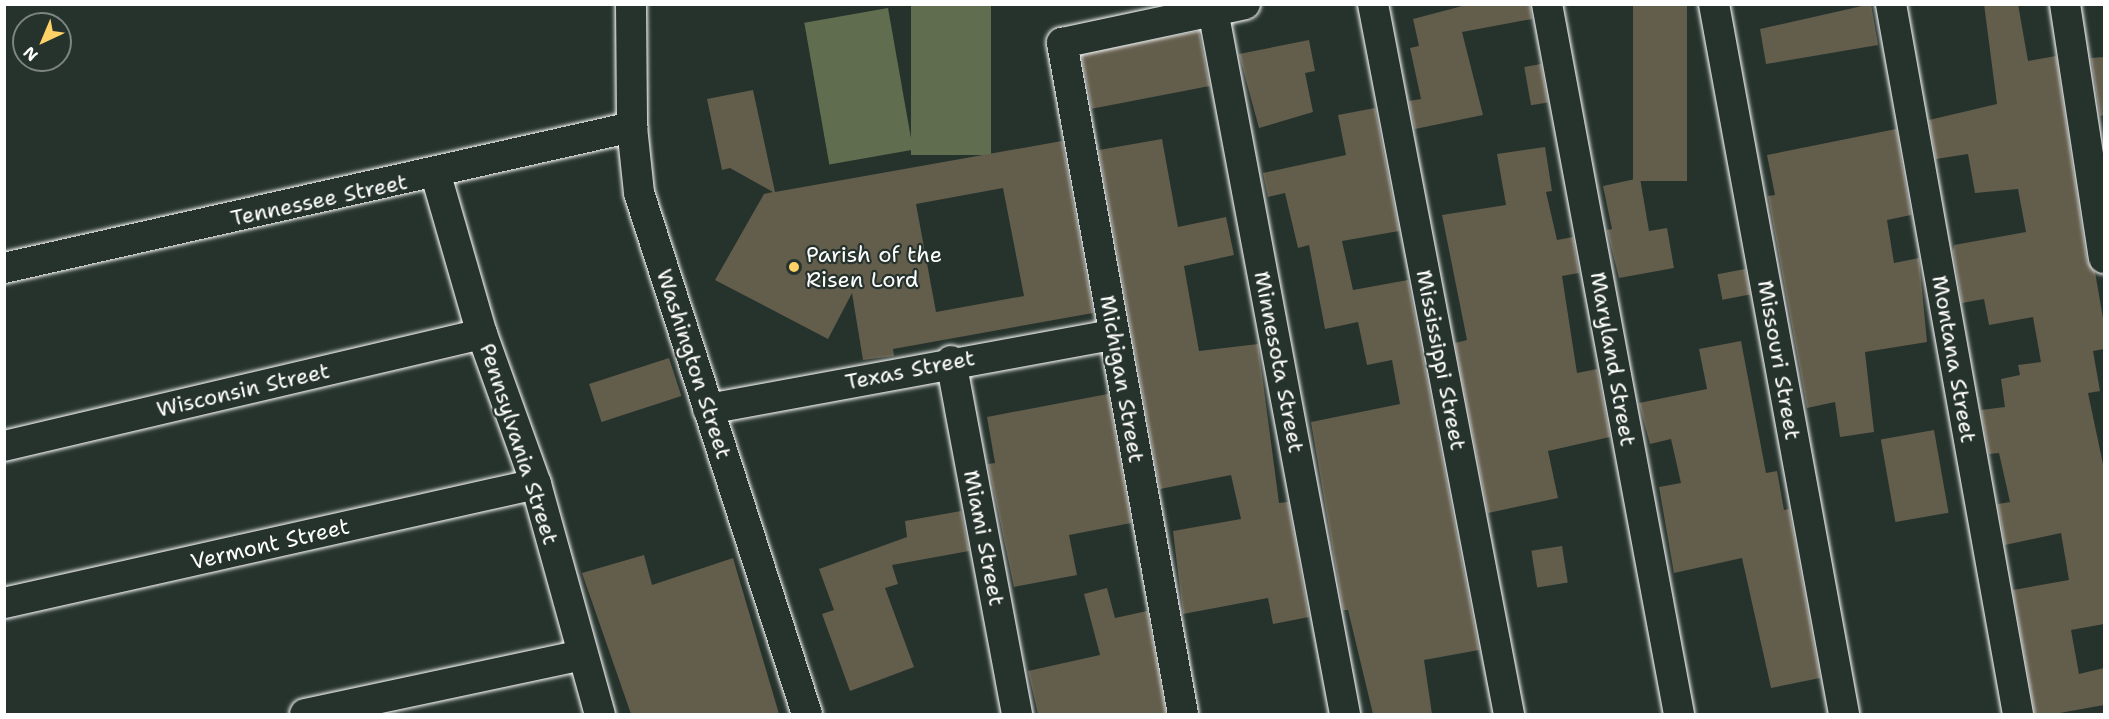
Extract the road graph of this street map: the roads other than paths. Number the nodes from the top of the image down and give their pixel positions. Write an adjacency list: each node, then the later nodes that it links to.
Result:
1 (631, 4): 9 (street, Washington Street)
2 (1245, 4): 8 (street)
3 (1373, 4): 27 (street, Mississippi Street)
4 (1547, 4): 28 (street, Maryland Street)
5 (1714, 4): 29 (street, Missouri Street)
6 (1891, 4): 30 (street, Montana Street)
7 (2065, 4): 11 (street)
8 (1213, 10): 14 (street, Michigan Street); 26 (street, Minnesota Street)
9 (632, 127): 10 (street, Tennessee Street); 16 (street, Washington Street)
10 (436, 175): 12 (street, Tennessee Street); 13 (street, Pennsylvania Street)
11 (2104, 258)
12 (4, 268)
13 (482, 334): 17 (street, Wisconsin Street); 18 (street, Pennsylvania Street)
14 (1113, 335): 15 (street, Texas Street); 25 (street, Michigan Street)
15 (951, 361): 16 (street, Texas Street); 24 (street, Miami Street)
16 (708, 409): 23 (street, Washington Street)
17 (4, 446)
18 (536, 484): 19 (street, Vermont Street); 20 (street, Pennsylvania Street)
19 (4, 603)
20 (582, 655): 21 (street); 22 (street, Pennsylvania Street)
21 (305, 714)
22 (600, 714)
23 (807, 714)
24 (1017, 714)
25 (1183, 714)
26 (1345, 714)
27 (1509, 714)
28 (1679, 714)
29 (1844, 714)
30 (2018, 714)

